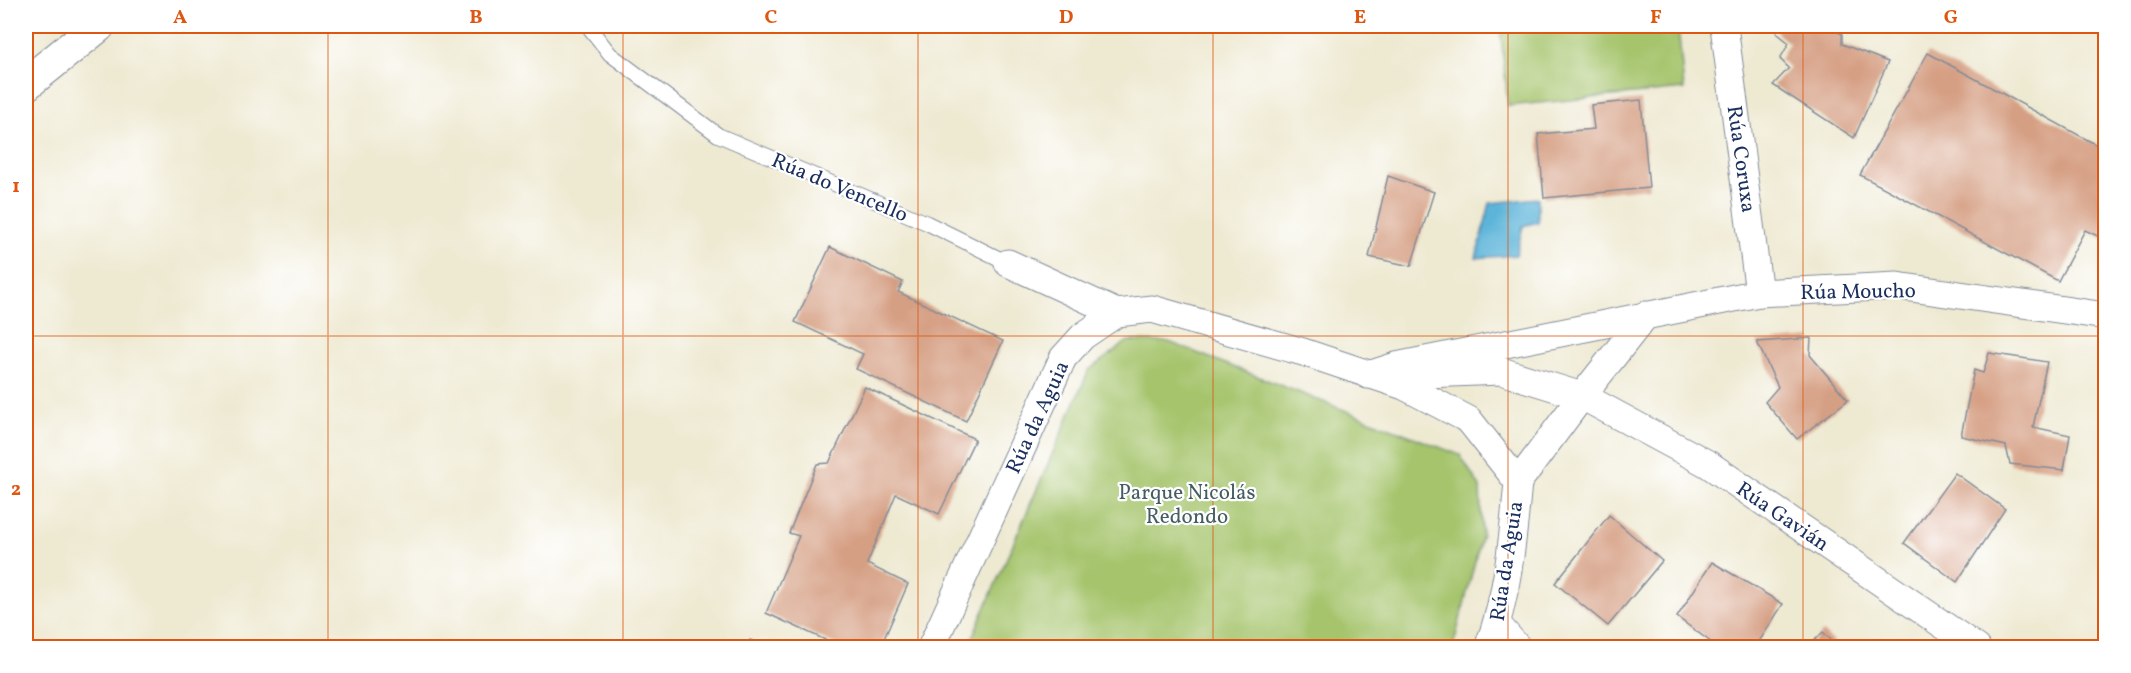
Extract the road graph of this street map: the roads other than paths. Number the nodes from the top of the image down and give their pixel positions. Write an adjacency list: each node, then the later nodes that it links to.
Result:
1 (98, 26): 4 (main road)
2 (588, 26): 5 (lane, Rúa do Vencello)
3 (1724, 26): 6 (street, Rúa Coruxa)
4 (26, 84)
5 (1008, 263): 7 (street, Rúa do Vencello)
6 (1760, 293): 8 (street, Rúa Moucho); 9 (street, Rúa Moucho)
7 (1117, 313): 10 (street, Rúa da Aguia); 15 (street, Rúa da Aguia)
8 (1646, 315): 10 (street, Rúa Moucho); 12 (street)
9 (2106, 316)
10 (1368, 375): 11 (street, Rúa da Aguia)
11 (1404, 386): 12 (street); 13 (street, Rúa da Aguia)
12 (1582, 396): 13 (street); 17 (street, Rúa Gavián)
13 (1518, 482): 14 (street, Rúa da Aguia)
14 (1492, 636): 16 (street)
15 (931, 648)
16 (1518, 648)
17 (1977, 648)

